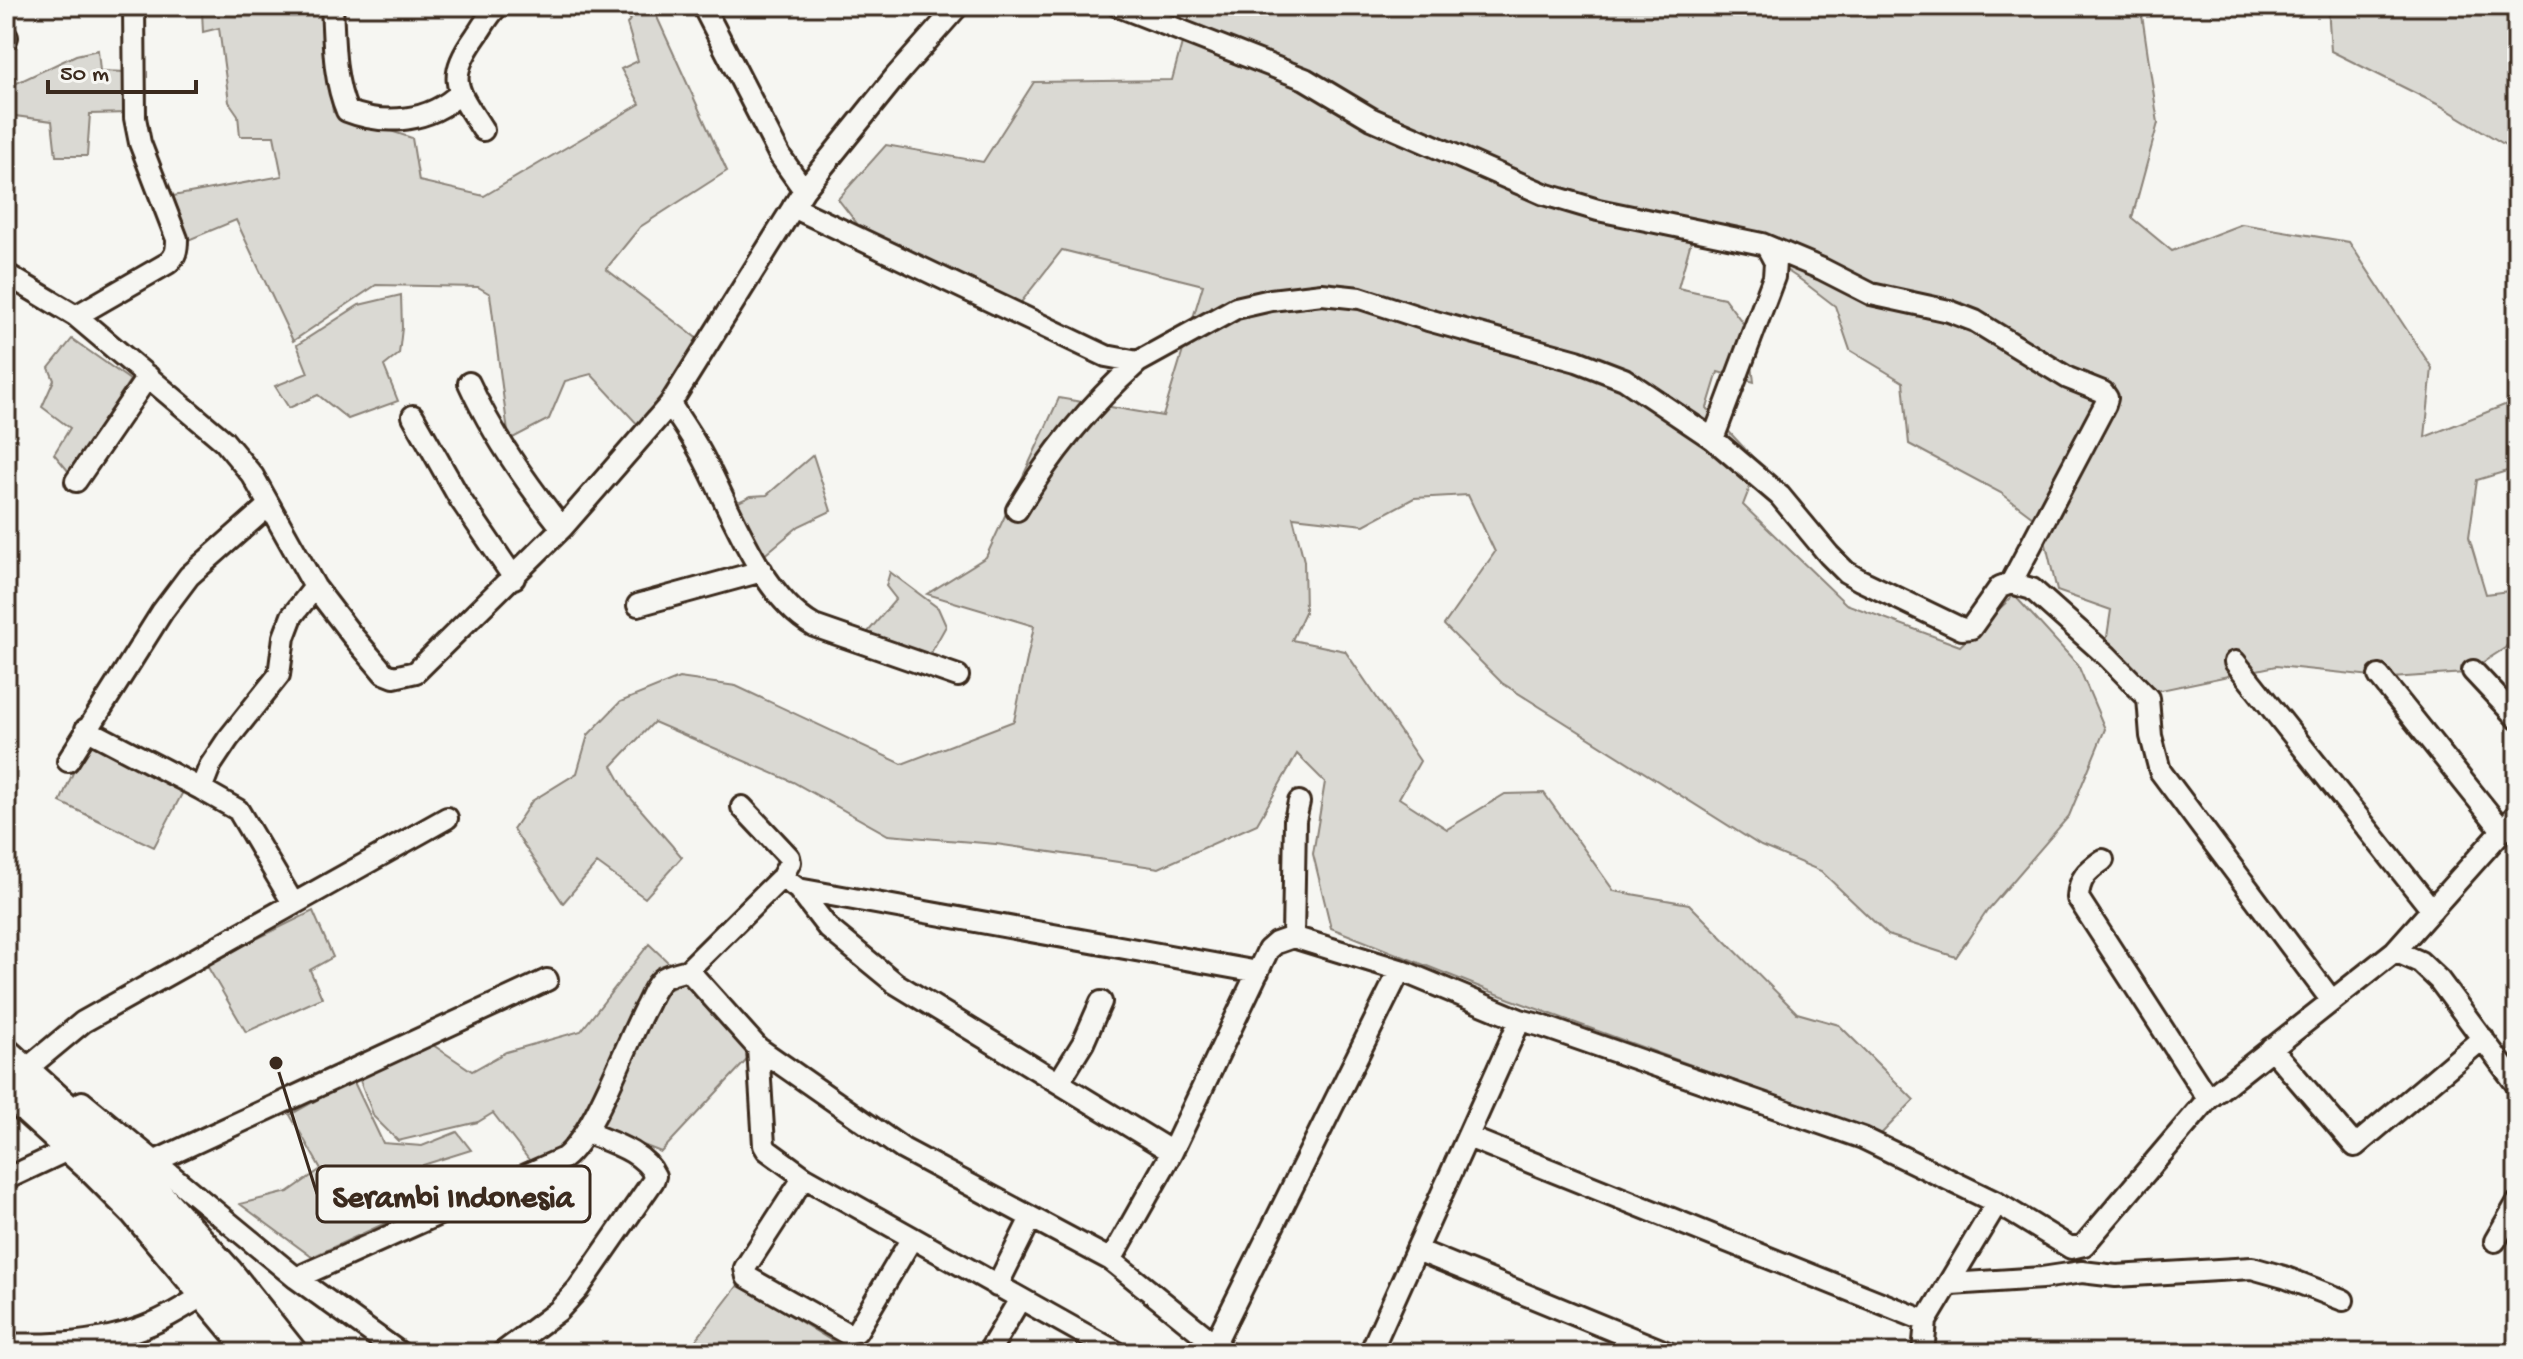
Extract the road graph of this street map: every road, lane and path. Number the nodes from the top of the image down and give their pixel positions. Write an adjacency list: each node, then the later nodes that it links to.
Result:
1 (134, 6): 12 (street)
2 (332, 6): 7 (street)
3 (498, 6): 7 (street)
4 (703, 6): 9 (street)
5 (958, 6): 9 (street)
6 (1118, 6): 10 (street)
7 (460, 93): 8 (street)
8 (483, 130)
9 (798, 199): 13 (street); 16 (street)
10 (1767, 247): 18 (street); 25 (street)
11 (6, 274): 12 (street)
12 (76, 316): 14 (street)
13 (1138, 362): 18 (street); 21 (street)
14 (148, 376): 19 (street); 20 (street)
15 (469, 383): 22 (street)
16 (670, 404): 22 (street); 23 (street)
17 (413, 416): 24 (street)
18 (1713, 439): 25 (street)
19 (76, 481)
20 (268, 506): 26 (street); 33 (street)
21 (1017, 510)
22 (562, 528): 24 (street)
23 (762, 571): 27 (street); 30 (street)
24 (514, 578): 26 (street)
25 (2011, 583): 51 (street)
26 (315, 587): 35 (street)
27 (638, 605)
28 (2235, 662): 44 (street)
29 (2473, 671): 32 (street)
30 (958, 676)
31 (2379, 676): 40 (street)
32 (2517, 718)
33 (86, 729): 34 (street); 35 (street)
34 (68, 761)
35 (201, 789): 43 (street)
36 (1299, 802): 45 (street)
37 (742, 807): 42 (street)
38 (2517, 814): 40 (street)
39 (447, 818): 43 (street)
40 (2503, 831): 44 (street)
41 (2103, 860): 60 (street)
42 (790, 883): 47 (street); 49 (street); 58 (street)
43 (293, 903): 57 (street)
44 (2432, 910): 46 (street)
45 (1293, 937): 48 (street); 49 (street)
46 (2395, 951): 51 (street); 54 (street)
47 (688, 970): 55 (street); 62 (street)
48 (1400, 970): 53 (street); 86 (street)
49 (1258, 972): 64 (street)
50 (547, 980): 65 (street)
51 (2332, 1001): 56 (street)
52 (1101, 1002): 58 (street)
53 (1520, 1020): 63 (street); 68 (street)
54 (2483, 1038): 56 (street); 59 (street)
55 (758, 1048): 66 (street); 70 (street)
56 (2271, 1048): 60 (street)
57 (12, 1072): 61 (highway); 65 (highway)
58 (1059, 1082): 64 (street)
59 (2517, 1085)
60 (2208, 1099): 73 (street)
61 (73, 1115): 65 (highway); 65 (street)
62 (586, 1132): 77 (street); 90 (street)
63 (1468, 1137): 74 (street); 83 (street)
64 (1172, 1152): 75 (street)
65 (114, 1160): 67 (street); 77 (street); 80 (highway); 88 (highway)
66 (804, 1177): 71 (street); 71 (street)
67 (6, 1179)
68 (1997, 1203): 73 (street); 78 (street)
69 (2517, 1203): 72 (street)
70 (1031, 1218): 75 (street); 79 (street)
71 (912, 1238): 79 (street)
72 (2495, 1241)
73 (2078, 1248): 76 (street)
74 (1417, 1250): 93 (street); 94 (street)
75 (1111, 1260): 86 (street)
76 (2082, 1272): 78 (street); 82 (street)
77 (296, 1278): 89 (street)
78 (1951, 1284): 83 (street)
79 (997, 1286): 81 (street)
80 (207, 1293): 84 (street); 87 (highway)
81 (1020, 1299): 85 (street); 91 (street)
82 (2343, 1300)
83 (1926, 1321): 95 (street)
84 (6, 1344)
85 (1087, 1346): 92 (street)
86 (1221, 1348)
87 (256, 1353)
88 (290, 1353)
89 (400, 1353)
90 (502, 1353)
91 (988, 1353)
92 (1118, 1353)
93 (1370, 1353)
94 (1668, 1353)
95 (1923, 1353)

